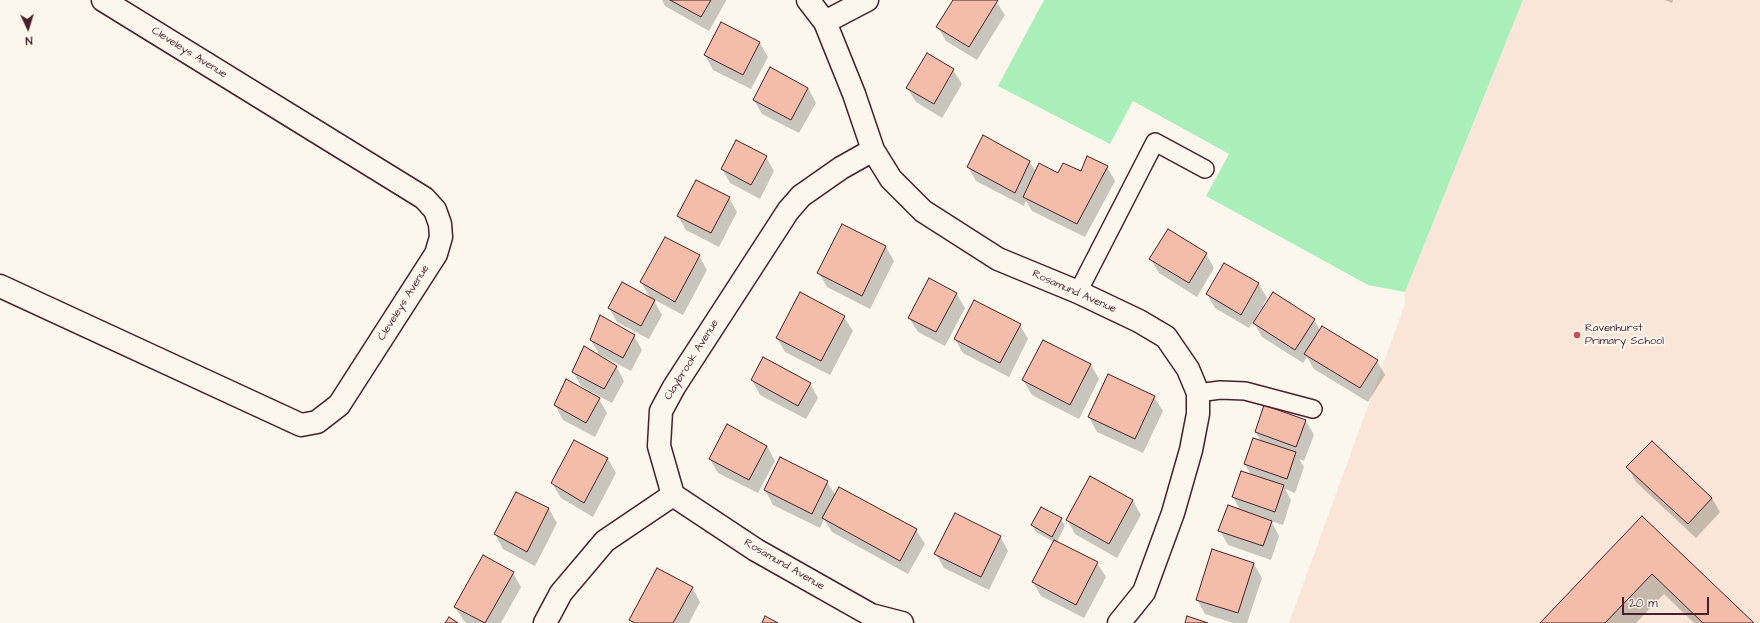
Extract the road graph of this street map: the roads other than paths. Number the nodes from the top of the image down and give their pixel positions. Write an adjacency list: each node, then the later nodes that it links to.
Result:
1 (103, 0): 7 (street, Cleveleys Avenue)
2 (808, 0): 4 (street, Rosamund Avenue)
3 (867, 0): 4 (street)
4 (825, 22): 5 (street, Rosamund Avenue)
5 (873, 150): 8 (street, Rosamund Avenue); 11 (street, Claybrook Avenue)
6 (1205, 169): 8 (lane)
7 (0, 286)
8 (1078, 292): 9 (street, Rosamund Avenue)
9 (1198, 393): 10 (lane); 15 (street, Rosamund Avenue)
10 (1313, 409)
11 (673, 495): 12 (street, Rosamund Avenue); 13 (street)
12 (869, 619): 14 (street, Rosamund Avenue)
13 (545, 623)
14 (902, 623)
15 (1119, 623)

